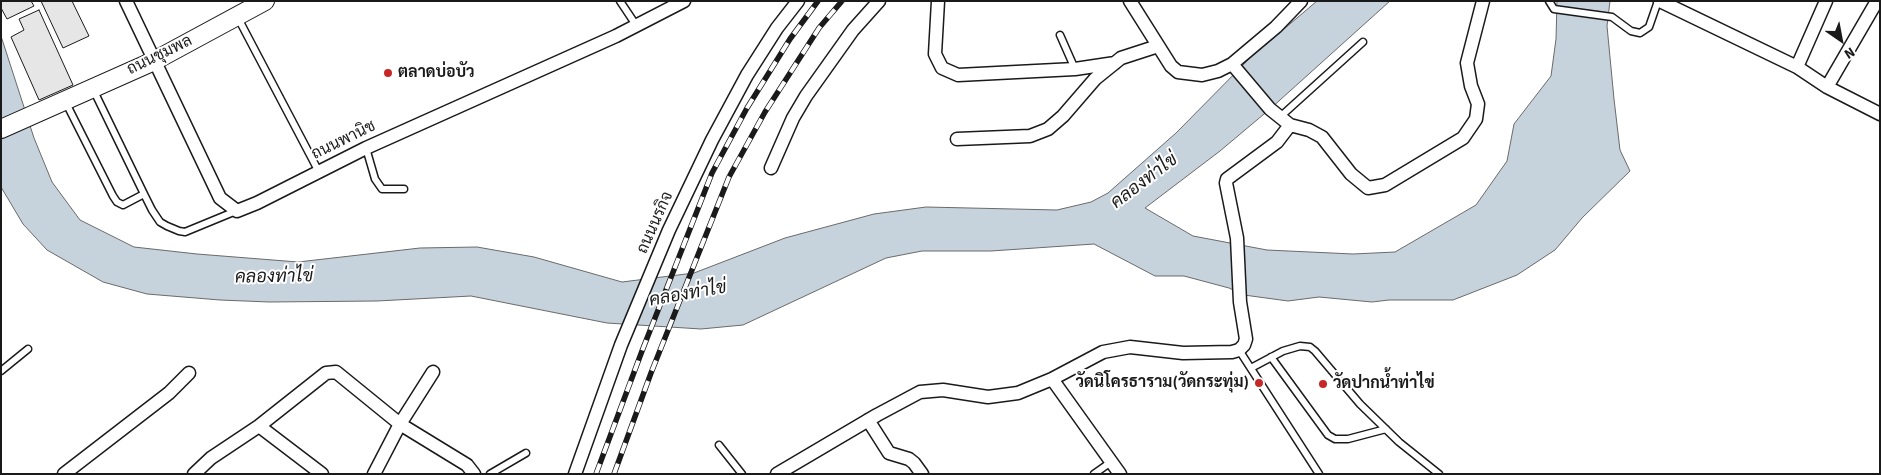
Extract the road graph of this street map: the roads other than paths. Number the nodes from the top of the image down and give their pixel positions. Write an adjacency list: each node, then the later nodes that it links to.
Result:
1 (126, 1): 20 (street)
2 (265, 1): 15 (main road, ถนนชุมพล)
3 (620, 1): 16 (lane)
4 (684, 1): 16 (street, ถนนพานิช)
5 (798, 1): 60 (street, ถนนนรกิจ)
6 (879, 1): 34 (street)
7 (938, 1): 24 (street)
8 (1130, 1): 19 (street)
9 (1301, 1): 22 (street)
10 (1483, 1): 30 (street)
11 (1549, 1): 12 (lane)
12 (1659, 1): 23 (street)
13 (1877, 1): 25 (street)
14 (1823, 2): 23 (street)
15 (238, 16): 20 (main road, ถนนชุมพล); 35 (lane)
16 (636, 25): 33 (street, ถนนพานิช)
17 (1060, 35): 24 (lane)
18 (1363, 42): 28 (lane)
19 (1158, 46): 21 (street); 22 (street)
20 (154, 61): 26 (main road, ถนนชุมพล); 38 (street)
21 (1115, 63): 24 (street); 32 (street)
22 (1232, 65): 28 (street)
23 (1797, 67): 25 (street)
24 (1074, 69)
25 (1827, 87): 29 (street)
26 (93, 88): 27 (main road, ถนนชุมพล); 37 (lane)
27 (58, 102): 31 (main road, ถนนชุมพล); 37 (lane)
28 (1275, 113): 30 (street)
29 (1880, 114)
30 (1290, 125): 40 (street)
31 (1, 129)
32 (957, 139)
33 (366, 148): 35 (street, ถนนพานิช); 36 (lane)
34 (771, 168)
35 (319, 172): 38 (street, ถนนพานิช)
36 (404, 189)
37 (144, 194): 38 (lane)
38 (237, 211)
39 (28, 349): 43 (lane)
40 (1239, 350): 42 (lane); 46 (street)
41 (1271, 357): 42 (lane); 50 (lane); 50 (lane)
42 (1251, 368): 66 (lane)
43 (1, 371)
44 (433, 372): 48 (street)
45 (189, 373): 54 (street)
46 (1052, 379): 47 (street); 53 (street)
47 (868, 420): 62 (street); 63 (street)
48 (400, 424): 49 (street); 57 (street); 58 (street)
49 (260, 426): 55 (street); 56 (street)
50 (1386, 429): 67 (lane)
51 (719, 444): 61 (lane)
52 (526, 453): 59 (lane)
53 (1111, 462): 64 (lane); 65 (street)
54 (64, 474)
55 (194, 474)
56 (322, 474)
57 (374, 474)
58 (474, 474)
59 (490, 474)
60 (576, 474)
61 (742, 474)
62 (777, 474)
63 (922, 474)
64 (1094, 474)
65 (1120, 474)
66 (1319, 474)
67 (1438, 474)

